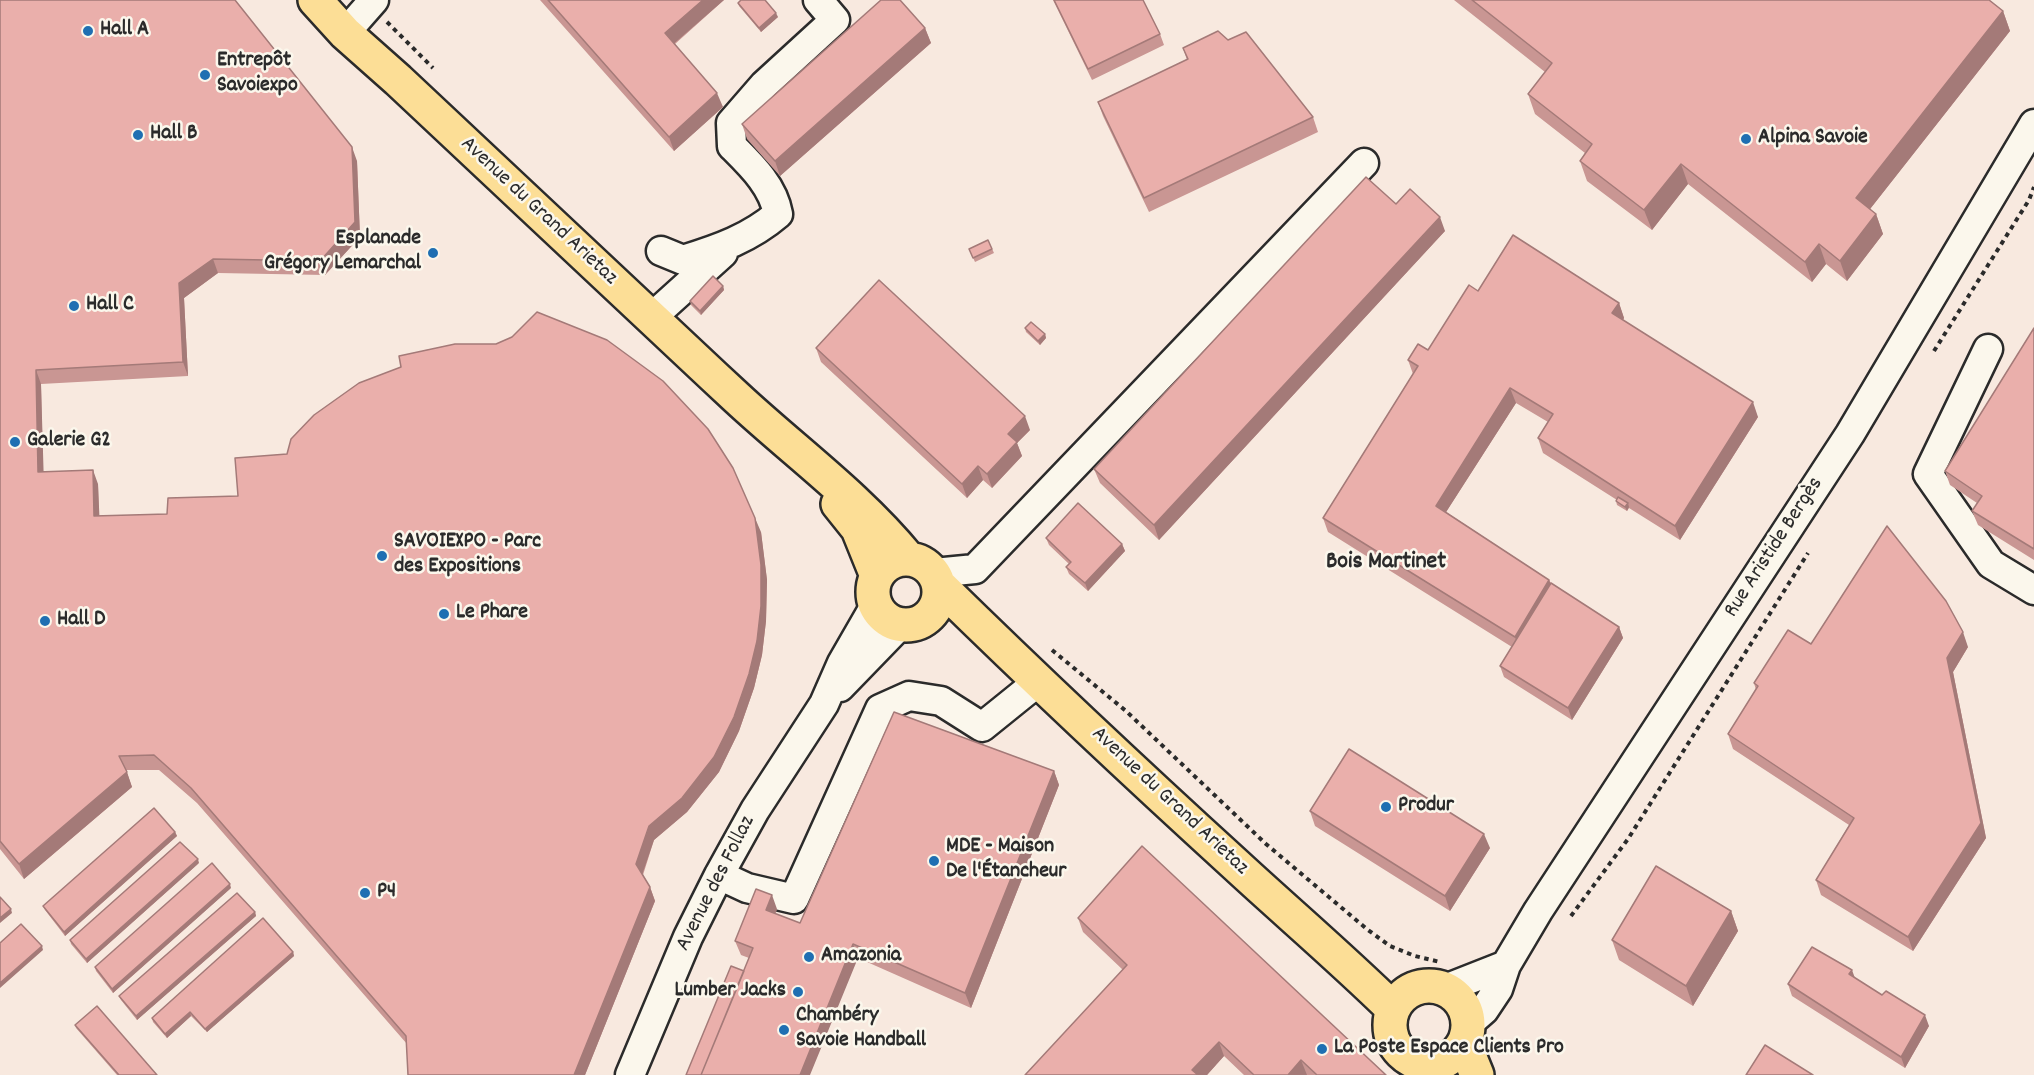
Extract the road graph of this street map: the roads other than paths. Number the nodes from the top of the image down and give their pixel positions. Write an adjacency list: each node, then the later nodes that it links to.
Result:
1 (315, 0): 4 (main road, Avenue du Grand Arietaz)
2 (374, 0): 4 (street)
3 (818, 0): 7 (street)
4 (345, 33): 9 (main road, Avenue du Grand Arietaz)
5 (2031, 135): 20 (street, Rue Aristide Bergès)
6 (1364, 163): 12 (street)
7 (740, 238): 8 (street); 9 (street)
8 (661, 251)
9 (651, 318): 11 (main road, Avenue du Grand Arietaz)
10 (1988, 349): 14 (street)
11 (762, 421): 12 (main road, Avenue du Grand Arietaz); 13 (main road, Avenue du Grand Arietaz)
12 (927, 572): 13 (main road); 15 (main road); 16 (main road, Avenue du Grand Arietaz)
13 (876, 590): 15 (main road); 18 (street, Avenue des Follaz)
14 (2034, 590)
15 (911, 623): 16 (main road); 18 (street, Avenue des Follaz)
16 (992, 636): 17 (main road, Avenue du Grand Arietaz)
17 (1039, 681): 19 (street); 21 (main road, Avenue du Grand Arietaz)
18 (824, 704): 19 (street, Avenue des Follaz)
19 (719, 875): 24 (street, Avenue des Follaz)
20 (1506, 965): 21 (street); 22 (street, Rue Aristide Bergès)
21 (1430, 992): 22 (main road); 23 (main road)
22 (1466, 1033): 23 (main road); 25 (main road)
23 (1438, 1072)
24 (630, 1075)
25 (1478, 1075)

